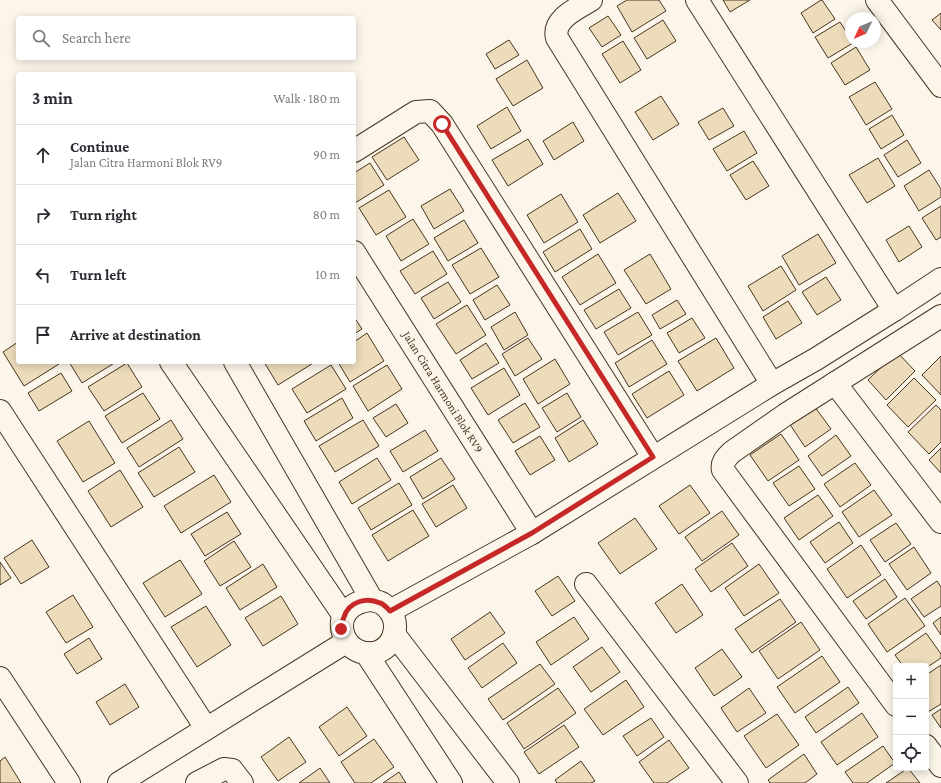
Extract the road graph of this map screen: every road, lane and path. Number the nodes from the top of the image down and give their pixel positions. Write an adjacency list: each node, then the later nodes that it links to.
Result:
1 (591, 0): 13 (street)
2 (697, 0): 8 (street)
3 (877, 0): 4 (street)
4 (941, 86)
5 (356, 150): 15 (street)
6 (356, 255): 17 (street, Jalan Citra Harmoni Blok RV9)
7 (941, 279): 8 (street)
8 (894, 310): 13 (street)
9 (941, 316): 12 (street)
10 (171, 364): 21 (street)
11 (236, 364): 19 (street)
12 (835, 383): 16 (street); 26 (street)
13 (772, 384): 15 (street)
14 (0, 411): 27 (street)
15 (653, 457): 17 (street)
16 (941, 522)
17 (532, 533): 20 (street)
18 (586, 584): 36 (street)
19 (372, 600): 20 (street); 21 (street)
20 (390, 611): 22 (street)
21 (344, 616): 23 (street)
22 (394, 634): 24 (street); 35 (street)
23 (346, 642): 24 (street); 27 (street)
24 (366, 653): 34 (street)
25 (0, 678): 30 (street)
26 (893, 701)
27 (206, 728): 31 (street)
28 (929, 750): 29 (street)
29 (941, 766)
30 (69, 783)
31 (119, 783)
32 (197, 783): 33 (street)
33 (242, 783)
34 (450, 783)
35 (508, 783)
36 (737, 783)

